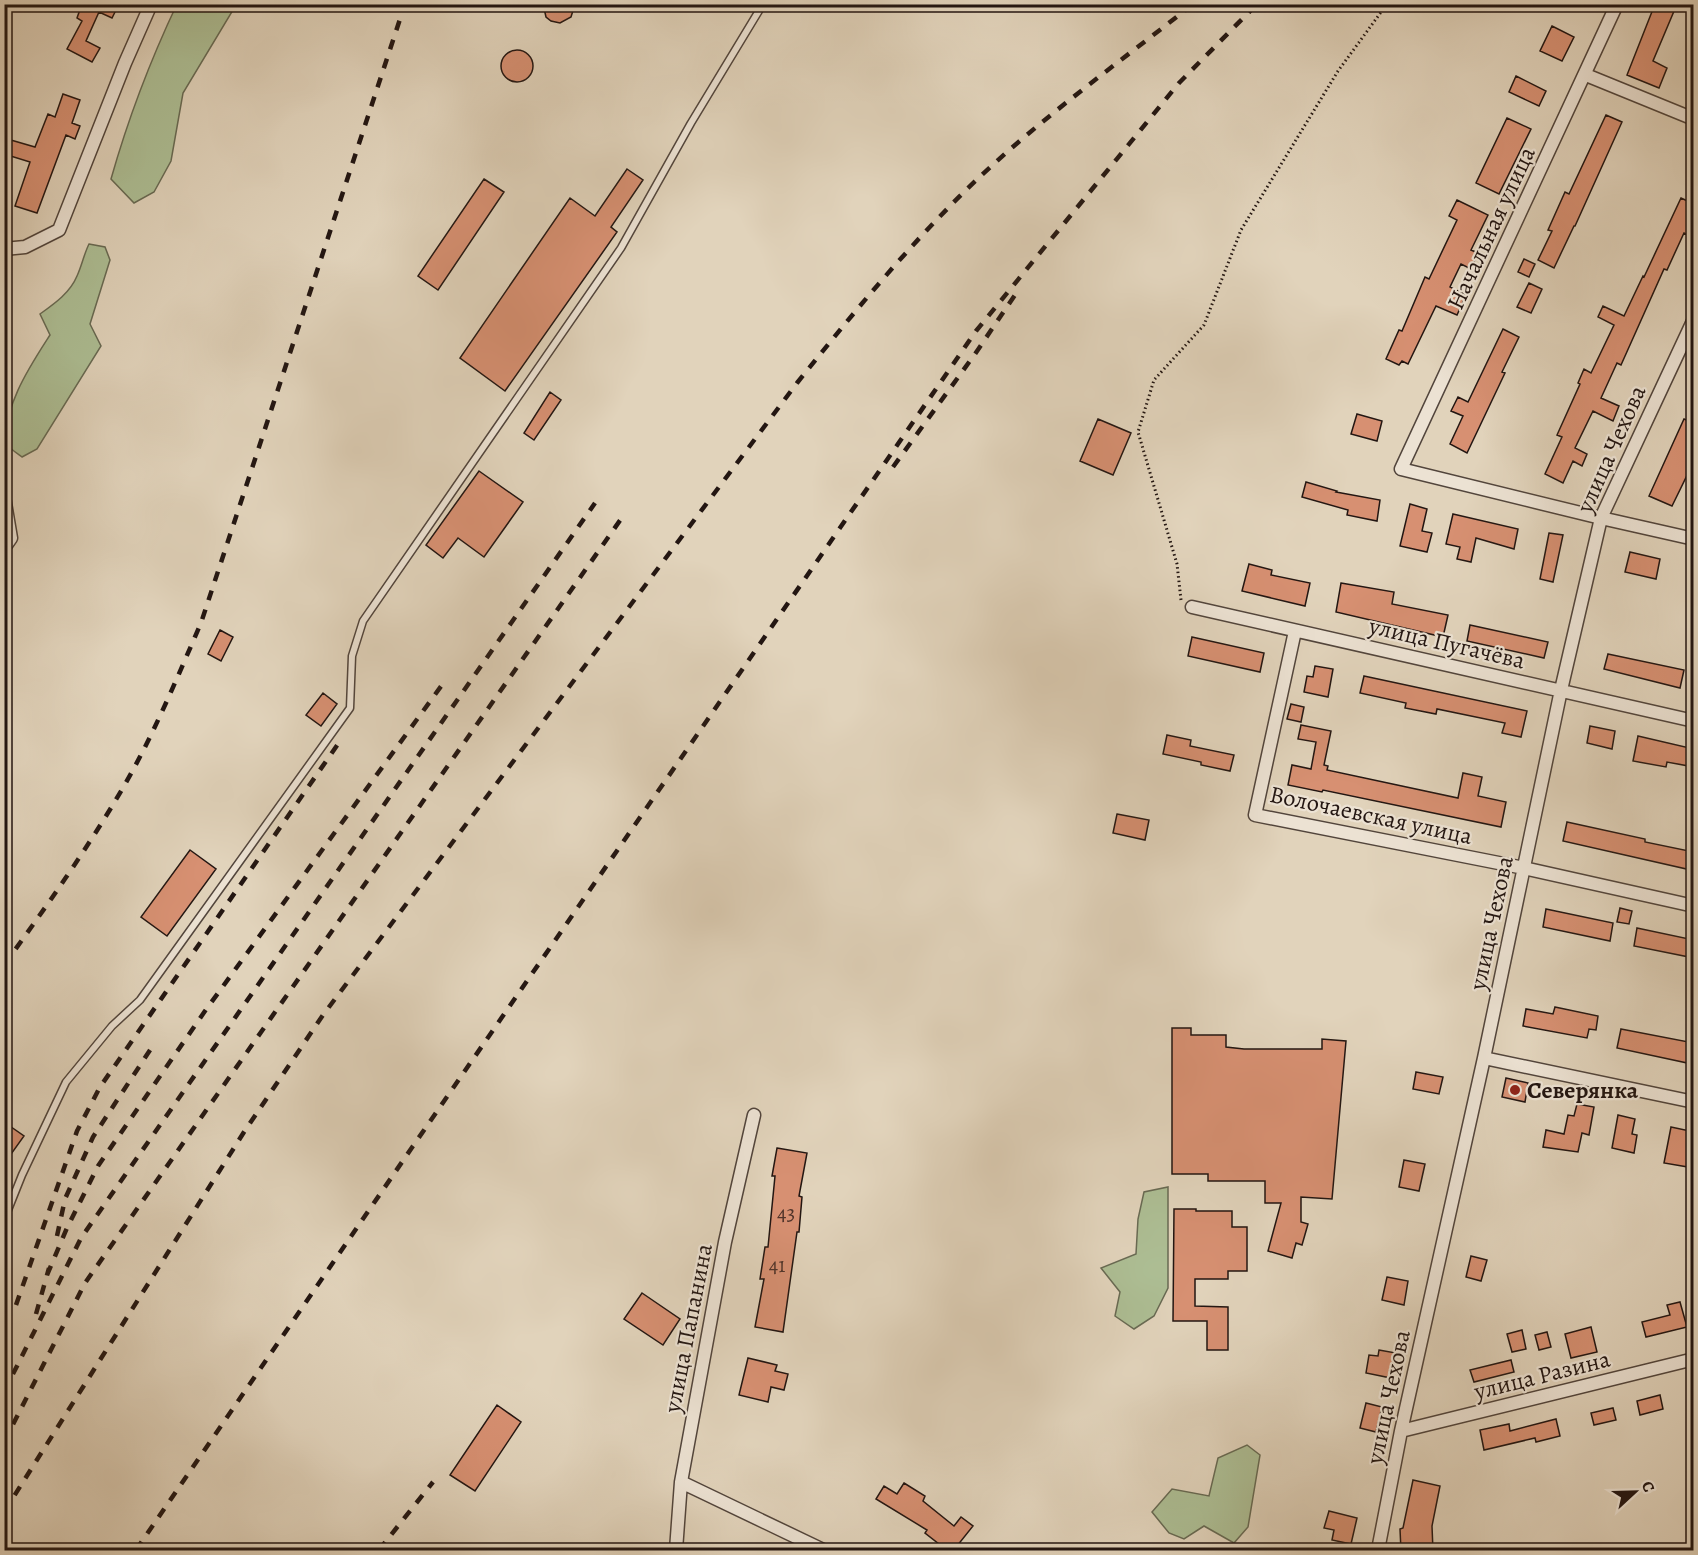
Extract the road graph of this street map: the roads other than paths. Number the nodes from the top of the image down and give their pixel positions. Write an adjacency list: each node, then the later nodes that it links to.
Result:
1 (152, 4): 6 (street)
2 (763, 4): 21 (lane)
3 (1617, 4): 4 (street, Начальная улица)
4 (1586, 75): 5 (street); 9 (street, Начальная улица)
5 (1694, 119)
6 (4, 249)
7 (1694, 319): 9 (street, улица Чехова)
8 (4, 497): 11 (street)
9 (1600, 518): 10 (street); 14 (street, улица Чехова)
10 (1694, 539)
11 (4, 548)
12 (1192, 607): 13 (street, улица Пугачёва)
13 (1295, 631): 14 (street, улица Пугачёва); 16 (street, Волочаевская улица)
14 (1561, 690): 15 (street, улица Пугачёва); 16 (street, улица Чехова)
15 (1694, 720)
16 (1524, 868): 17 (street, Волочаевская улица); 18 (street, улица Чехова)
17 (1694, 906)
18 (1485, 1058): 19 (street); 23 (street, улица Чехова)
19 (1694, 1102)
20 (754, 1115): 24 (street, улица Папанина)
21 (4, 1220)
22 (1694, 1359): 23 (street, улица Разина)
23 (1401, 1431): 27 (street, улица Чехова)
24 (681, 1482): 25 (street, улица Папанина); 26 (street)
25 (676, 1551)
26 (823, 1551)
27 (1378, 1551)

